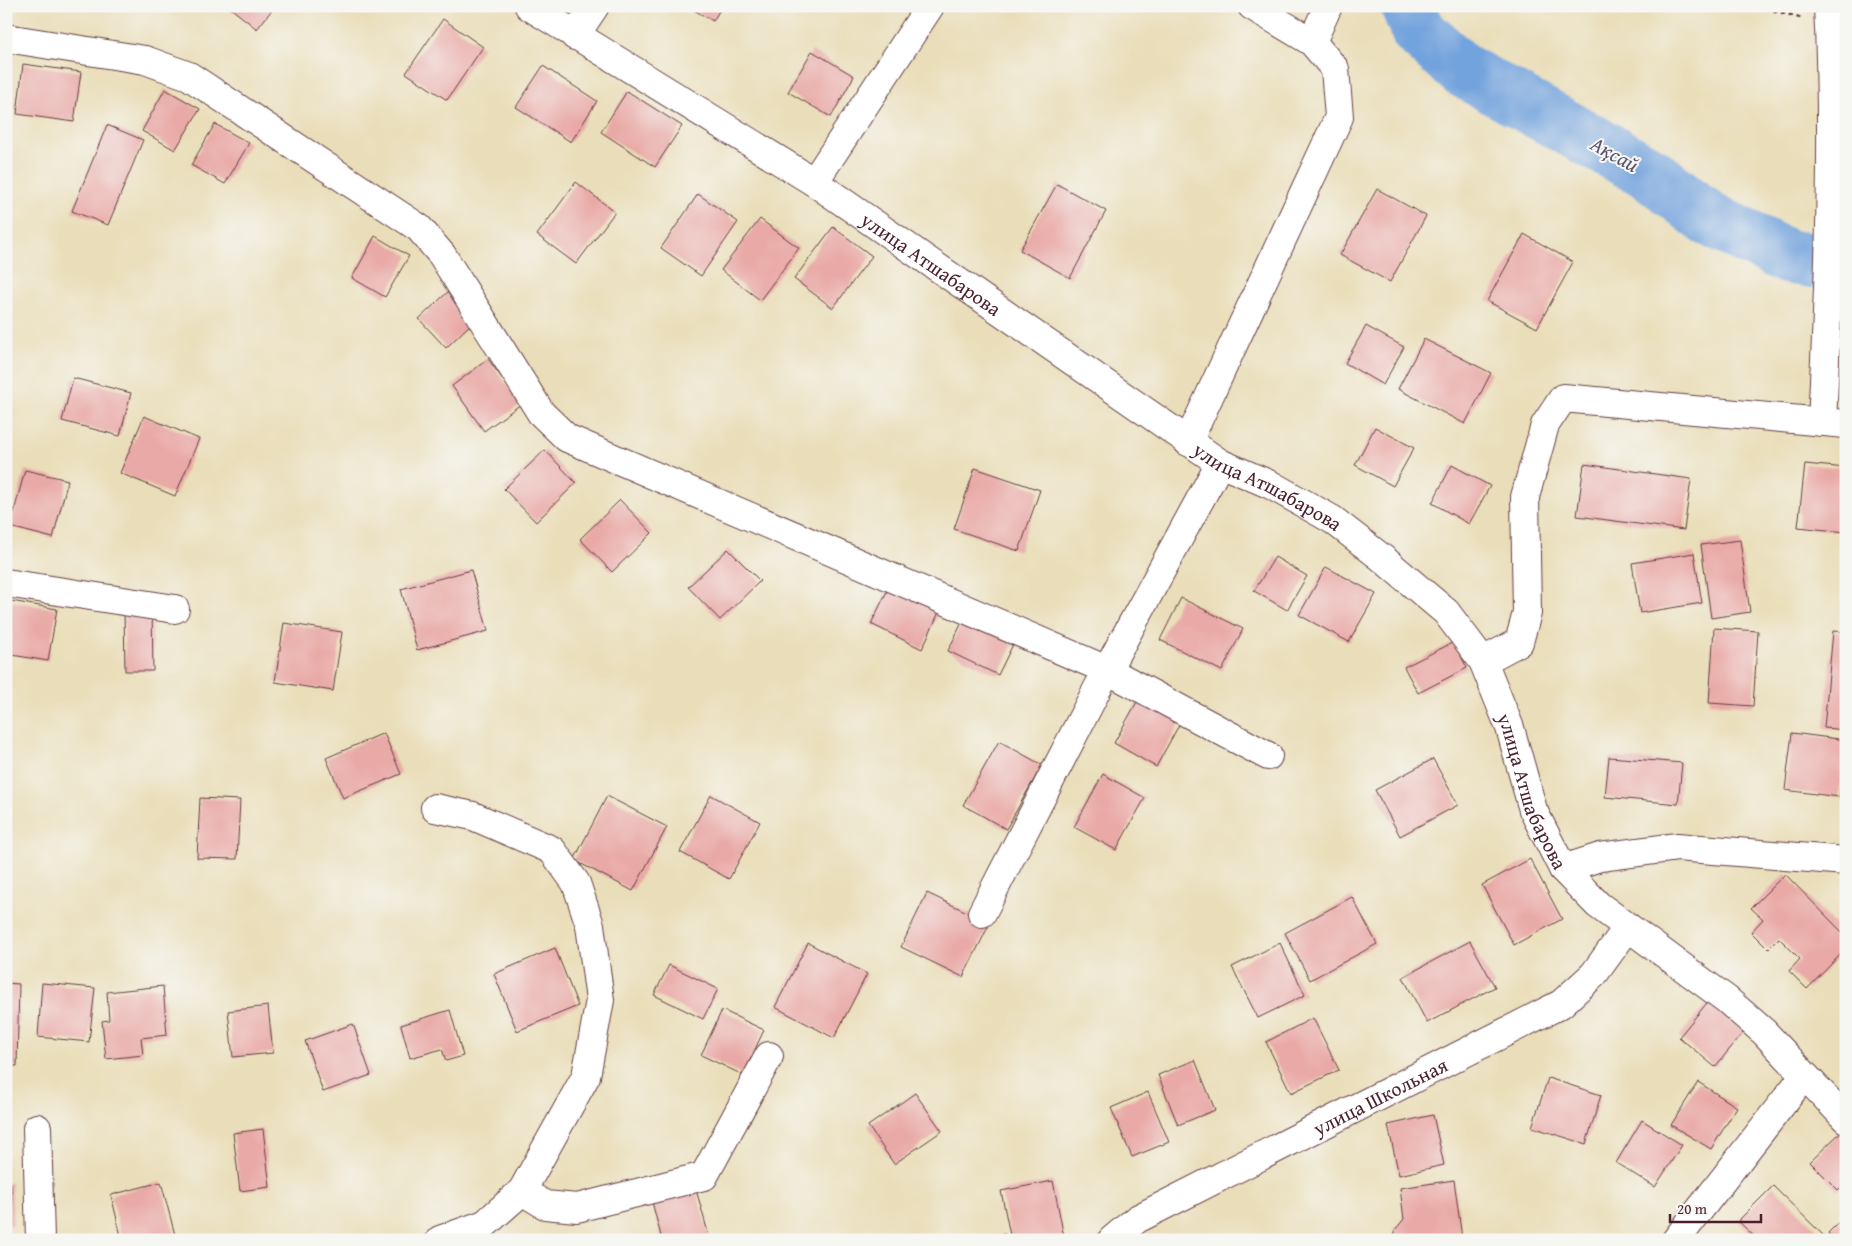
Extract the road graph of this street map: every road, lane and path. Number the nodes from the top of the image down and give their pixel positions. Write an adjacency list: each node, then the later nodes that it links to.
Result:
1 (529, 6): 8 (street, улица Атшабарова)
2 (595, 6): 8 (street)
3 (930, 6): 11 (street)
4 (1252, 6): 10 (street)
5 (1328, 6): 10 (street)
6 (1758, 6): 7 (path)
7 (1834, 35): 12 (street)
8 (575, 36): 11 (street, улица Атшабарова)
9 (6, 38): 18 (street)
10 (1312, 42): 13 (street)
11 (814, 182): 13 (street, улица Атшабарова)
12 (1834, 423): 17 (street)
13 (1188, 442): 14 (street, улица Атшабарова)
14 (1220, 463): 17 (street, улица Атшабарова); 18 (street)
15 (6, 583): 16 (street)
16 (176, 610)
17 (1484, 661): 22 (street, улица Атшабарова)
18 (1107, 670): 19 (street); 23 (street)
19 (1268, 756)
20 (434, 808): 29 (street)
21 (1846, 861): 22 (street)
22 (1562, 869): 24 (street, улица Атшабарова)
23 (982, 913)
24 (1628, 927): 26 (street, улица Атшабарова); 32 (street, улица Школьная)
25 (770, 1056): 29 (street)
26 (1804, 1076): 27 (street, улица Атшабарова); 33 (street)
27 (1846, 1119)
28 (37, 1128): 30 (street)
29 (522, 1191): 31 (street)
30 (40, 1240)
31 (440, 1240)
32 (1112, 1240)
33 (1676, 1240)

